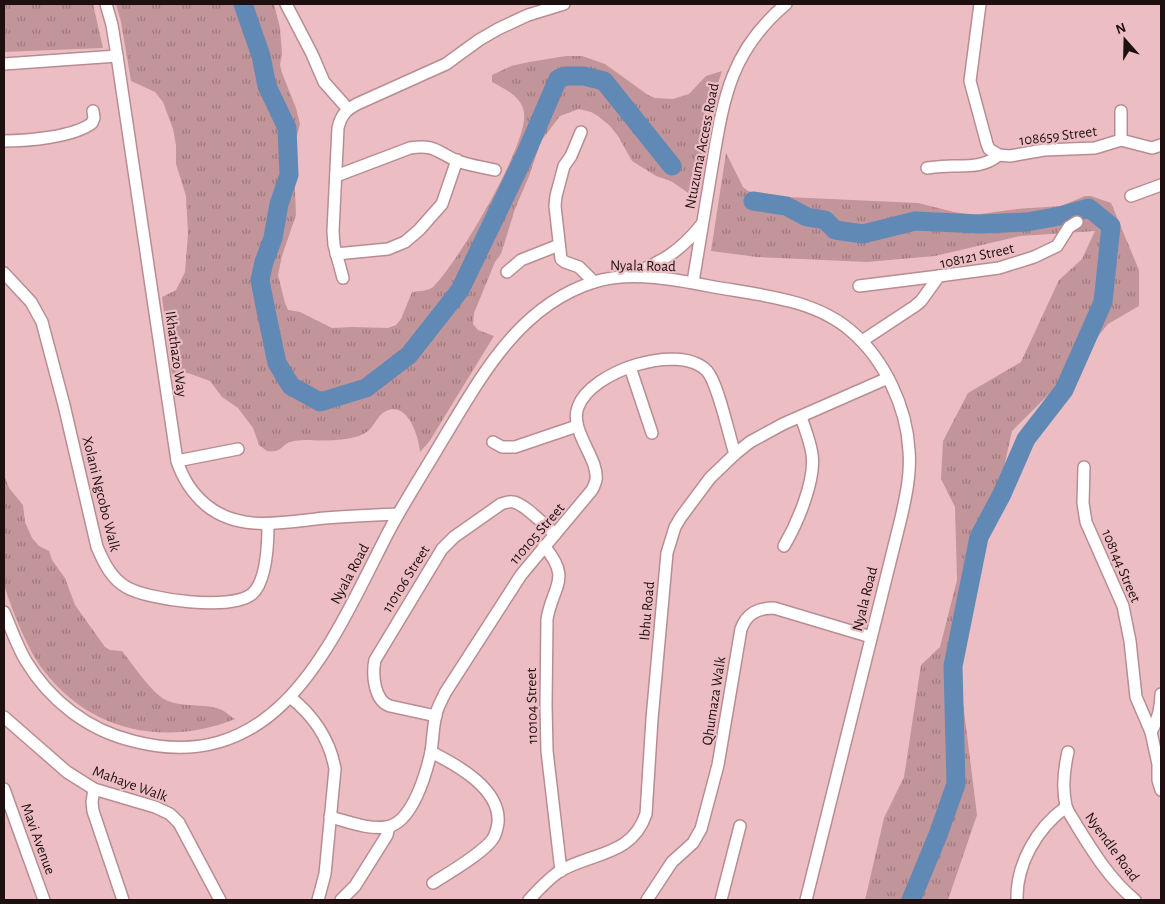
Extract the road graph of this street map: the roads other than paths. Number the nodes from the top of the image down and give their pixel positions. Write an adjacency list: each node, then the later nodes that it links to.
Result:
1 (106, 4): 6 (street, Ikhathazo Way)
2 (286, 4): 8 (street)
3 (564, 4): 8 (street)
4 (786, 4): 22 (street, Ntuzuma Access Road)
5 (980, 4): 15 (street, 108659 Street)
6 (117, 56): 7 (street); 43 (street, Ikhathazo Way)
7 (4, 64)
8 (348, 109): 19 (street)
9 (1121, 111): 12 (street)
10 (93, 112): 13 (street)
11 (582, 132): 24 (street)
12 (1120, 140): 14 (street); 15 (street, 108659 Street)
13 (4, 141)
14 (1161, 145)
15 (999, 156): 17 (street, 108659 Street)
16 (456, 160): 18 (street); 19 (street); 25 (street)
17 (927, 168)
18 (495, 170)
19 (336, 176): 25 (street)
20 (1161, 185): 21 (street)
21 (1130, 196)
22 (703, 222): 30 (street); 32 (street, Ntuzuma Access Road)
23 (1077, 222): 28 (street, 108121 Street)
24 (559, 245): 26 (street); 31 (street)
25 (336, 254): 29 (street)
26 (507, 272)
27 (4, 273): 46 (street, Xolani Ngcobo Walk)
28 (939, 276): 33 (street); 34 (street, 108121 Street)
29 (342, 278)
30 (625, 278): 31 (street, Nyala Road); 32 (street, Nyala Road)
31 (594, 282): 45 (street, Nyala Road)
32 (693, 282): 34 (street, Nyala Road)
33 (858, 286)
34 (862, 342): 36 (street, Nyala Road)
35 (630, 367): 38 (street); 39 (street); 42 (street)
36 (888, 378): 37 (street, Ibhu Road); 51 (street, Nyala Road)
37 (801, 417): 42 (street, Ibhu Road); 49 (street)
38 (577, 426): 40 (street); 47 (street, 110105 Street)
39 (652, 432)
40 (493, 442)
41 (238, 449): 43 (street)
42 (735, 454): 67 (street, Ibhu Road)
43 (177, 461): 46 (street, Ikhathazo Way)
44 (1084, 467): 56 (street, 108144 Street)
45 (398, 514): 46 (street, Ikhathazo Way); 53 (street, Nyala Road)
46 (268, 524)
47 (555, 534): 48 (street, 110105 Street); 54 (street, 110106 Street)
48 (544, 546): 54 (street, 110105 Street); 67 (street, 110104 Street)
49 (784, 546)
50 (4, 612): 53 (street, Nyala Road)
51 (871, 637): 75 (street, Qhumaza Walk); 77 (street, Nyala Road)
52 (1161, 694): 56 (street)
53 (290, 697): 64 (street)
54 (436, 716): 57 (street, 110105 Street)
55 (4, 717): 61 (street, Mahaye Walk)
56 (1151, 732): 59 (street, 108144 Street)
57 (431, 752): 66 (street, 110105 Street); 68 (street)
58 (1068, 752): 63 (street, Nyendle Road)
59 (1160, 762): 62 (street, 108144 Street)
60 (4, 789): 69 (street, Mavi Avenue)
61 (94, 789): 70 (street); 71 (street, Mahaye Walk)
62 (1161, 790)
63 (1066, 808): 78 (street); 79 (street, Nyendle Road)
64 (330, 817): 66 (street); 72 (street)
65 (740, 826): 76 (street)
66 (389, 827): 73 (street)
67 (561, 871): 74 (street, Ibhu Road)
68 (433, 883)
69 (44, 900)
70 (123, 900)
71 (220, 900)
72 (318, 900)
73 (341, 900)
74 (529, 900)
75 (647, 900)
76 (721, 900)
77 (806, 900)
78 (1017, 900)
79 (1134, 900)

